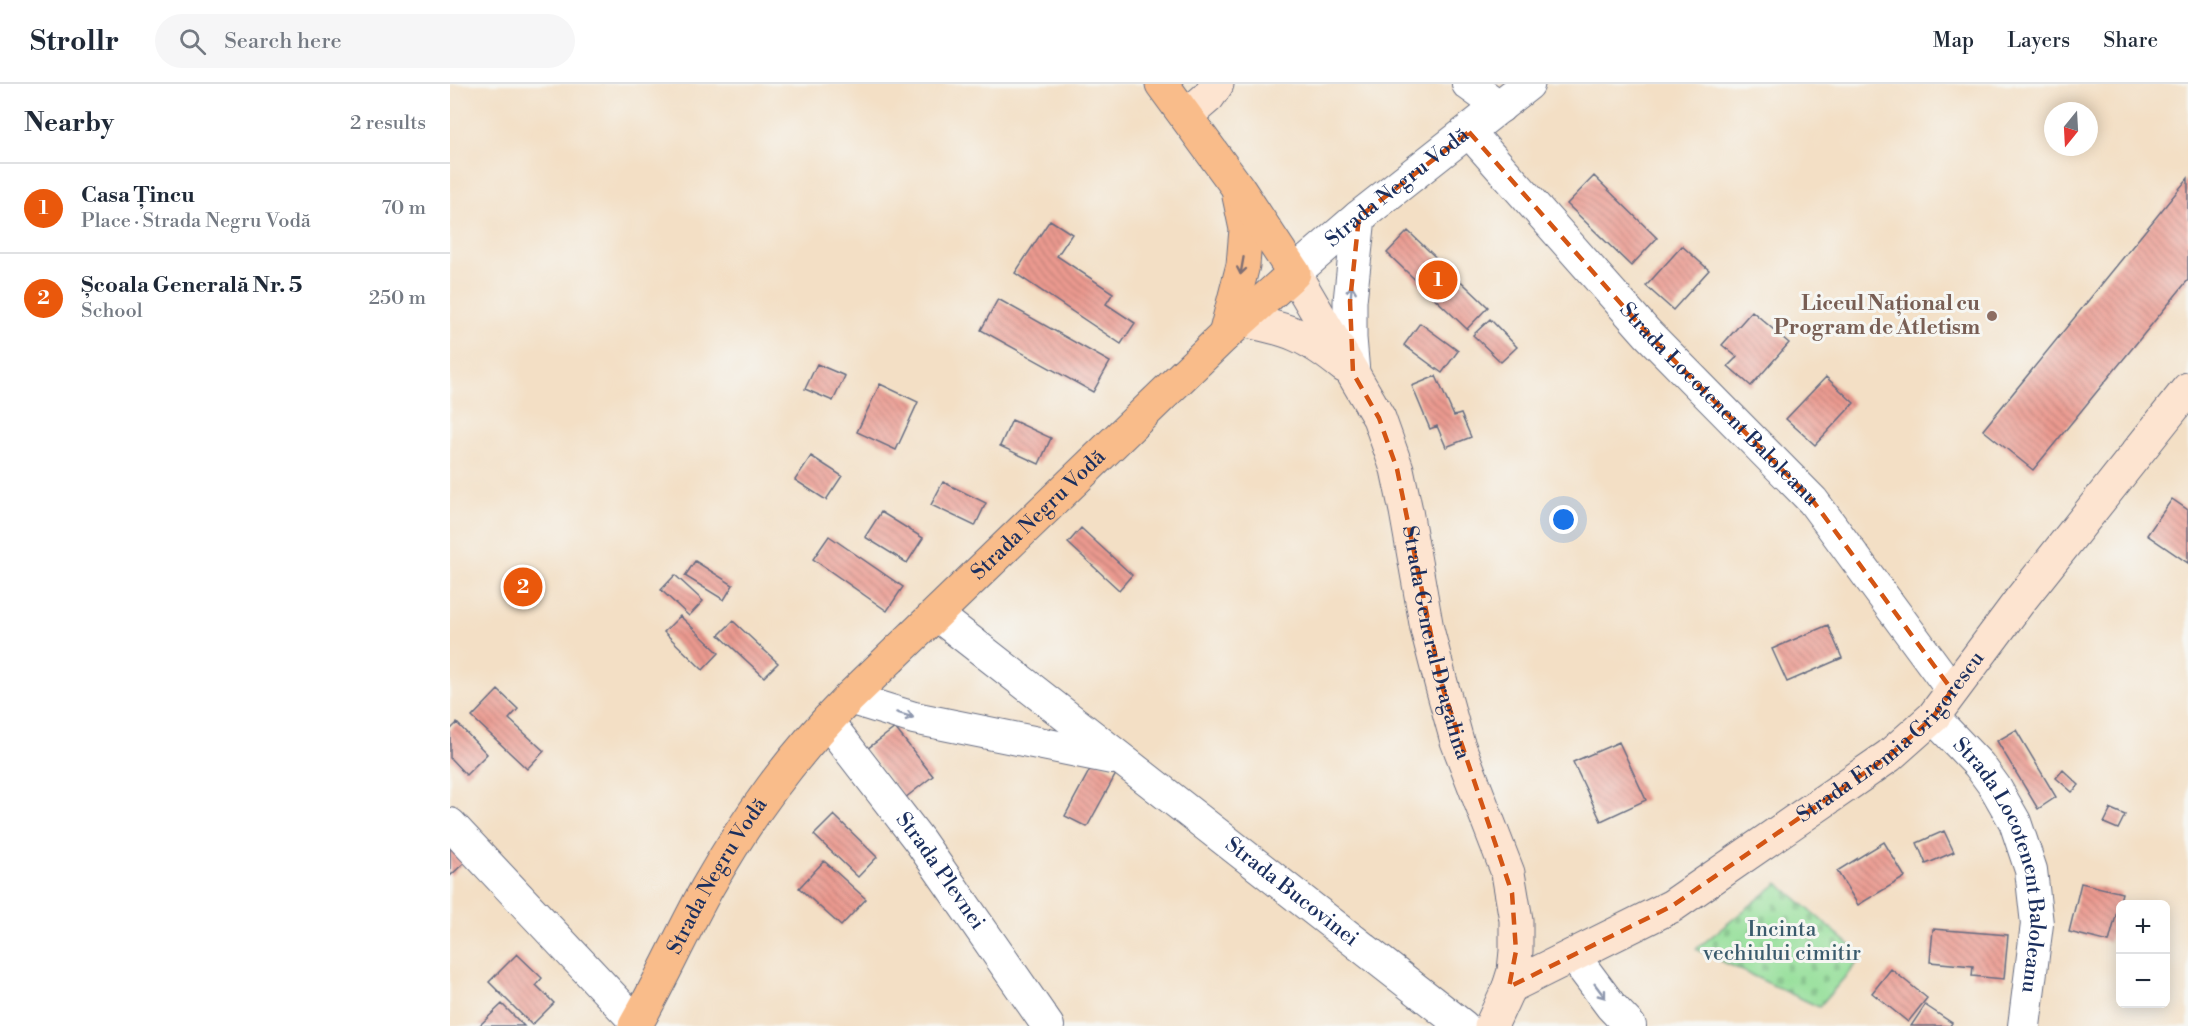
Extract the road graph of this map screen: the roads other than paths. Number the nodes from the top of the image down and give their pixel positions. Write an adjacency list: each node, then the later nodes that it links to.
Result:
1 (1162, 84): 6 (main road)
2 (1216, 84): 6 (main road)
3 (1468, 84): 5 (street)
4 (1528, 84): 5 (street, Strada Negru Vodă)
5 (1500, 107): 7 (street, Strada Negru Vodă)
6 (1186, 116): 8 (main road)
7 (1469, 132): 9 (street, Strada Negru Vodă); 15 (street, Strada Locotenent Baloleanu)
8 (1238, 188): 10 (main road); 11 (main road, one-way to 11)
9 (1359, 218): 10 (street, Strada Negru Vodă); 12 (street, one-way to 9)
10 (1294, 273): 11 (main road, Strada Negru Vodă); 12 (main road, Strada General Dragalina)
11 (1233, 328): 12 (main road); 14 (main road, Strada Negru Vodă)
12 (1353, 373): 21 (main road, Strada General Dragalina)
13 (2188, 389): 15 (main road, Strada Eremia Grigorescu)
14 (937, 615): 16 (main road, Strada Negru Vodă); 18 (street, Strada Bucovinei)
15 (1952, 690): 17 (main road, Strada Eremia Grigorescu)
16 (838, 709): 18 (street, Strada Bucovinei, one-way to 18); 22 (main road, Strada Negru Vodă); 23 (street, Strada Plevnei)
17 (1933, 717): 20 (main road, Strada Eremia Grigorescu); 27 (street, Strada Locotenent Baloleanu)
18 (1119, 759): 24 (street, Strada Bucovinei)
19 (450, 824): 22 (street)
20 (1573, 955): 21 (main road, Strada Eremia Grigorescu); 26 (street, one-way to 26)
21 (1509, 987): 25 (main road, Strada General Dragalina)
22 (636, 1024)
23 (1048, 1026)
24 (1463, 1026)
25 (1491, 1026)
26 (1630, 1026)
27 (2024, 1026)

